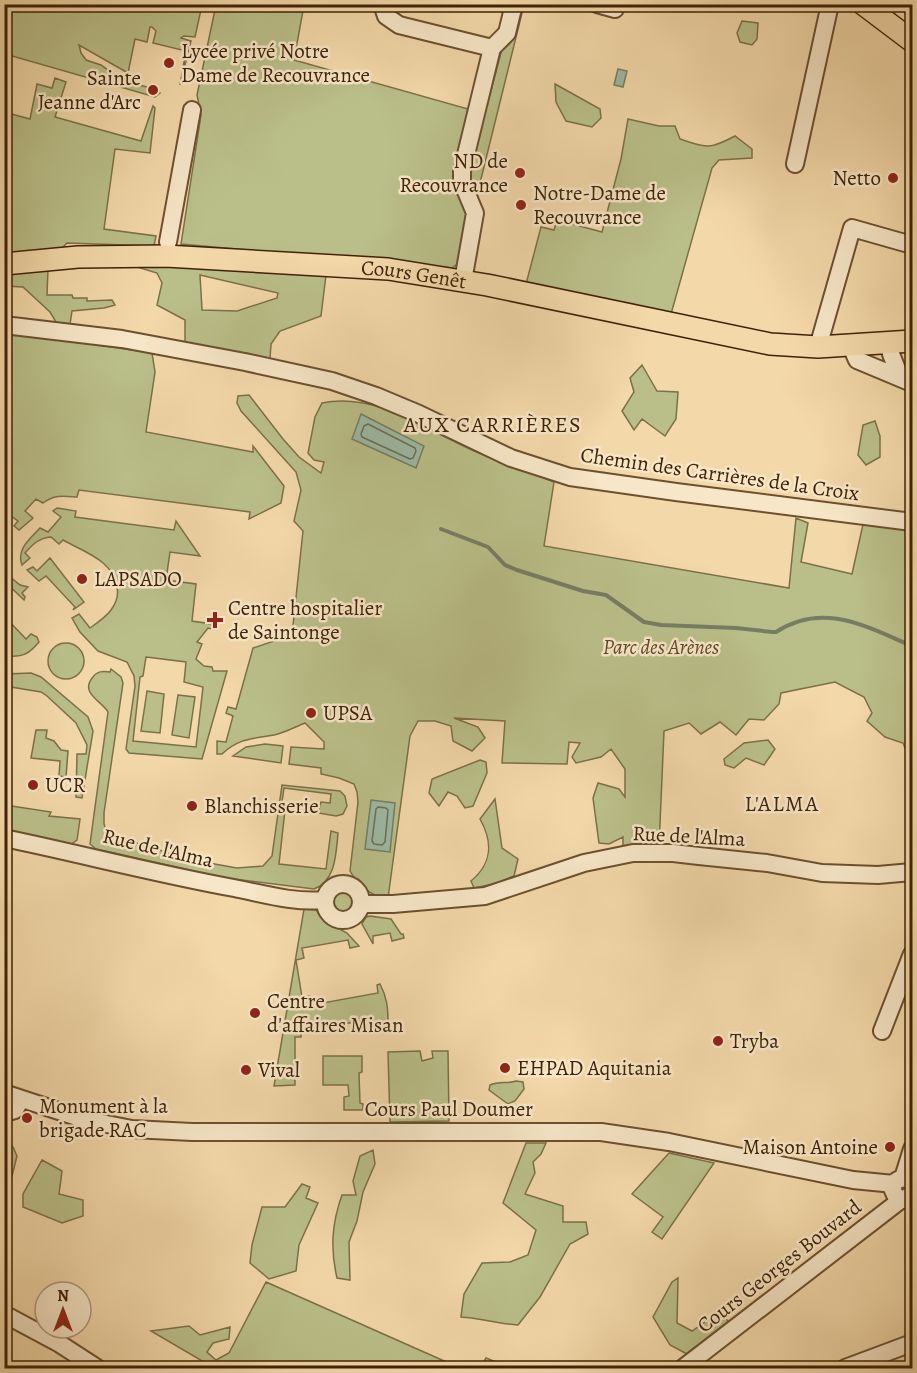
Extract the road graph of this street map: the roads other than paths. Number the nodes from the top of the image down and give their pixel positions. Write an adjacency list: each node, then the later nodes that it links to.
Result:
1 (382, 4): 8 (street)
2 (514, 4): 8 (street)
3 (597, 4): 6 (street)
4 (830, 4): 10 (street)
5 (862, 4): 7 (main road)
6 (615, 9)
7 (912, 41)
8 (492, 48): 14 (street)
9 (192, 110): 11 (street)
10 (795, 164)
11 (168, 242)
12 (912, 245): 19 (street)
13 (4, 264): 14 (main road, Cours Genêt)
14 (463, 280): 19 (main road, Cours Genêt)
15 (4, 325): 21 (street, Chemin des Carrières de la Croix)
16 (912, 341): 17 (main road, Cours Genêt)
17 (889, 344): 18 (main road, Cours Genêt); 20 (street)
18 (850, 346): 19 (main road, Cours Genêt); 20 (street)
19 (818, 347)
20 (906, 380)
21 (912, 522)
22 (4, 838): 24 (street, Rue de l'Alma)
23 (912, 872): 25 (street, Rue de l'Alma)
24 (325, 900): 25 (street); 25 (street)
25 (361, 904)
26 (912, 954): 27 (street)
27 (882, 1031)
28 (13, 1096): 29 (street); 31 (street, Cours Paul Doumer)
29 (4, 1113)
30 (912, 1149): 31 (street)
31 (903, 1182): 32 (street)
32 (907, 1197): 36 (street, Cours Georges Bouvard)
33 (4, 1314): 35 (street)
34 (912, 1343): 37 (street)
35 (98, 1368)
36 (683, 1368)
37 (845, 1368)

